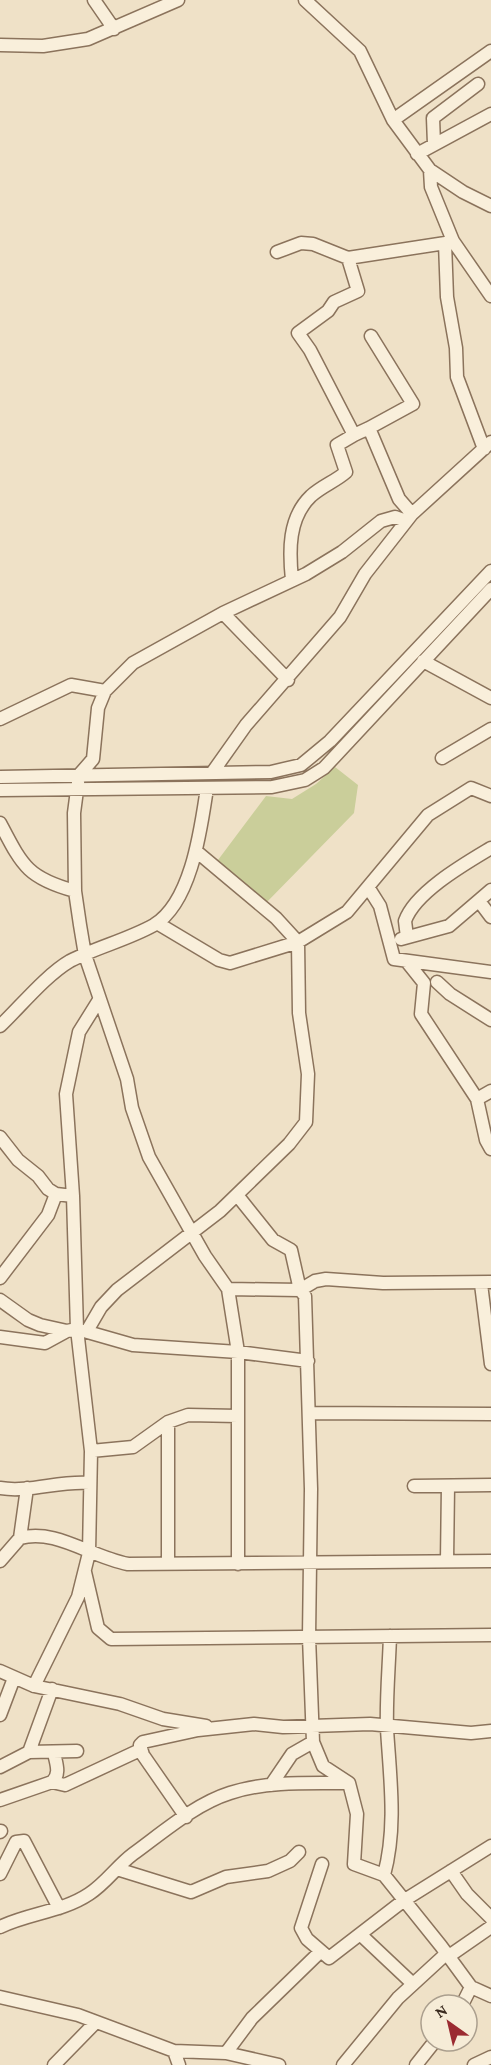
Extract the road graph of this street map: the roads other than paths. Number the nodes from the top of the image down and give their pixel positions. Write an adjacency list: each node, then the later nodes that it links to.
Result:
1 (94, 0): 5 (street)
2 (178, 0): 4 (street)
3 (304, 0): 10 (street)
4 (149, 5): 5 (street)
5 (114, 29): 6 (street)
6 (0, 45)
7 (491, 51): 10 (street)
8 (478, 84): 11 (street)
9 (491, 114): 11 (street)
10 (393, 120): 12 (street)
11 (434, 144): 12 (street)
12 (417, 154): 13 (street)
13 (430, 170): 14 (street); 15 (street)
14 (491, 206)
15 (449, 242): 17 (street); 18 (street); 22 (street)
16 (277, 252): 17 (street)
17 (348, 258): 21 (street)
18 (491, 296)
19 (371, 336): 20 (street)
20 (369, 428): 21 (street); 23 (street)
21 (354, 435): 25 (street)
22 (487, 446): 23 (street)
23 (409, 518): 25 (street); 29 (street)
24 (491, 571): 35 (street)
25 (292, 580): 27 (street)
26 (491, 589): 28 (street)
27 (223, 613): 29 (street); 30 (street)
28 (423, 662): 31 (street); 38 (street)
29 (288, 680): 35 (street)
30 (105, 691): 32 (street); 36 (street)
31 (491, 698)
32 (0, 719)
33 (491, 729): 34 (street)
34 (442, 758)
35 (212, 773): 36 (street)
36 (80, 775): 37 (street); 39 (street)
37 (0, 777)
38 (207, 788): 39 (street); 44 (street)
39 (77, 789): 40 (street); 47 (street)
40 (0, 790)
41 (491, 796): 45 (street)
42 (0, 823): 47 (street)
43 (491, 848): 51 (street)
44 (196, 851): 50 (street); 52 (street)
45 (368, 887): 52 (street); 53 (street)
46 (491, 890): 48 (street)
47 (75, 891): 54 (street)
48 (479, 901): 49 (street); 51 (street)
49 (491, 917)
50 (157, 923): 52 (street); 54 (street)
51 (407, 937): 53 (street)
52 (298, 942): 67 (street)
53 (391, 942): 55 (street)
54 (85, 955): 58 (street); 60 (street)
55 (408, 963): 56 (street); 62 (street)
56 (491, 972)
57 (437, 982): 59 (street)
58 (99, 1000): 68 (street); 69 (street)
59 (491, 1020)
60 (0, 1026)
61 (491, 1091): 62 (street)
62 (477, 1099): 63 (street)
63 (487, 1121): 65 (street)
64 (0, 1137): 66 (street)
65 (491, 1149)
66 (56, 1194): 68 (street); 70 (street)
67 (237, 1195): 69 (street); 73 (street)
68 (73, 1196): 75 (street)
69 (193, 1232): 72 (street); 75 (street)
70 (0, 1278)
71 (486, 1283): 73 (street); 79 (street)
72 (228, 1289): 73 (street); 77 (street)
73 (300, 1290): 78 (street)
74 (0, 1300): 75 (street)
75 (77, 1330): 76 (street); 77 (street); 84 (street)
76 (0, 1337)
77 (238, 1352): 78 (street); 82 (street)
78 (308, 1361): 80 (street)
79 (491, 1364)
80 (310, 1413): 81 (street); 98 (street)
81 (491, 1414)
82 (238, 1416): 83 (street); 97 (street)
83 (168, 1422): 84 (street); 96 (street)
84 (91, 1451): 85 (street)
85 (90, 1483): 90 (street); 92 (street)
86 (491, 1485): 88 (street)
87 (414, 1486): 88 (street)
88 (448, 1486): 94 (street)
89 (0, 1488): 90 (street)
90 (27, 1488): 91 (street)
91 (20, 1538): 92 (street); 93 (street)
92 (89, 1553): 96 (street); 99 (street)
93 (0, 1561)
94 (447, 1561): 95 (street); 98 (street)
95 (491, 1561)
96 (168, 1564): 97 (street)
97 (238, 1564): 98 (street)
98 (311, 1564): 102 (street)
99 (85, 1571): 102 (street); 105 (street)
100 (491, 1635): 101 (street)
101 (390, 1636): 102 (street); 108 (street)
102 (309, 1637): 110 (street)
103 (0, 1671): 104 (street)
104 (14, 1678): 105 (street); 107 (street)
105 (34, 1686): 106 (street)
106 (52, 1689): 109 (street); 114 (street)
107 (0, 1715)
108 (387, 1726): 110 (street); 111 (street); 129 (street)
109 (216, 1727): 110 (street); 113 (street)
110 (312, 1727): 112 (street)
111 (491, 1731)
112 (313, 1742): 119 (street); 120 (street)
113 (140, 1750): 118 (street); 122 (street)
114 (29, 1752): 116 (street); 117 (street)
115 (77, 1752): 116 (street)
116 (54, 1753): 118 (street)
117 (0, 1767)
118 (52, 1782): 121 (street)
119 (348, 1784): 120 (street); 129 (street)
120 (271, 1785): 122 (street)
121 (0, 1800)
122 (186, 1817): 126 (street)
123 (491, 1846): 127 (street)
124 (299, 1852): 126 (street)
125 (322, 1864): 136 (street)
126 (117, 1869): 131 (street)
127 (451, 1871): 130 (street); 132 (street)
128 (0, 1874): 131 (street)
129 (384, 1875): 130 (street)
130 (403, 1901): 135 (street); 137 (street)
131 (59, 1908): 133 (street)
132 (491, 1918)
133 (0, 1927)
134 (491, 1927): 137 (street)
135 (361, 1935): 136 (street); 138 (street)
136 (321, 1951): 145 (street)
137 (448, 1955): 138 (street); 139 (street)
138 (413, 1984): 151 (street)
139 (471, 1987): 140 (street); 141 (street)
140 (468, 1993)
141 (491, 1996)
142 (0, 1997): 143 (street)
143 (96, 2022): 144 (street); 148 (street)
144 (174, 2051): 145 (street); 149 (street)
145 (226, 2053): 150 (street)
146 (426, 2053): 152 (street)
147 (491, 2057): 153 (street)
148 (54, 2065)
149 (179, 2065)
150 (279, 2065)
151 (343, 2065)
152 (416, 2065)
153 (474, 2065)

